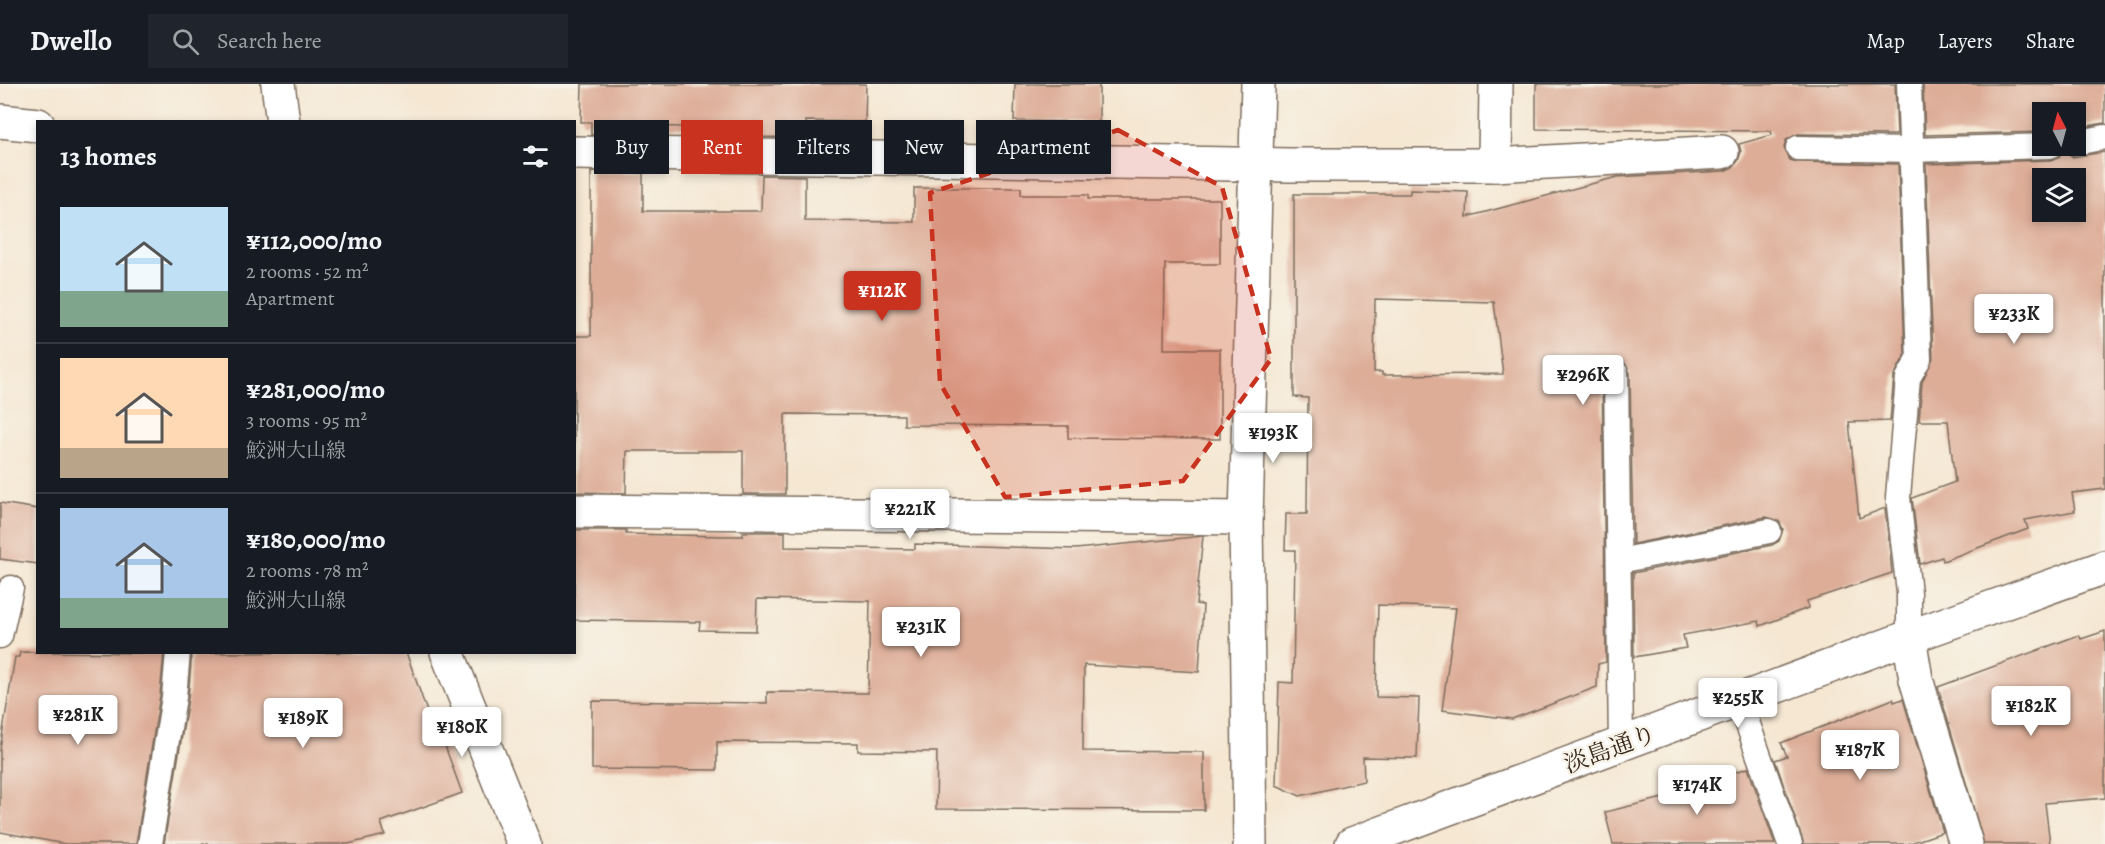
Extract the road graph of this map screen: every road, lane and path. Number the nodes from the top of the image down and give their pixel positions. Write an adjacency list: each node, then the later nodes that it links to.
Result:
1 (278, 84): 5 (street)
2 (1258, 84): 15 (street)
3 (1497, 84): 16 (street)
4 (1909, 84): 12 (lane)
5 (283, 120)
6 (0, 121): 7 (street)
7 (36, 125)
8 (2105, 137): 9 (lane)
9 (2086, 141)
10 (2032, 147): 12 (lane)
11 (1798, 148): 12 (lane)
12 (1911, 150): 25 (lane)
13 (1722, 152): 16 (street)
14 (576, 153): 15 (street)
15 (1257, 165): 16 (street); 19 (street)
16 (1495, 165)
17 (1616, 373): 21 (lane)
18 (576, 511): 19 (street)
19 (1246, 518): 33 (street)
20 (1769, 531): 21 (lane)
21 (1619, 561): 29 (lane)
22 (2105, 567): 25 (street, 淡島通り)
23 (11, 588): 24 (lane)
24 (0, 636)
25 (1909, 637): 28 (street, 淡島通り); 35 (street)
26 (178, 654): 31 (lane)
27 (448, 654): 32 (street)
28 (1740, 702): 29 (street, 淡島通り); 34 (lane)
29 (1622, 745): 30 (street, 淡島通り)
30 (1359, 843)
31 (150, 844)
32 (524, 844)
33 (1250, 844)
34 (1790, 844)
35 (1966, 844)

